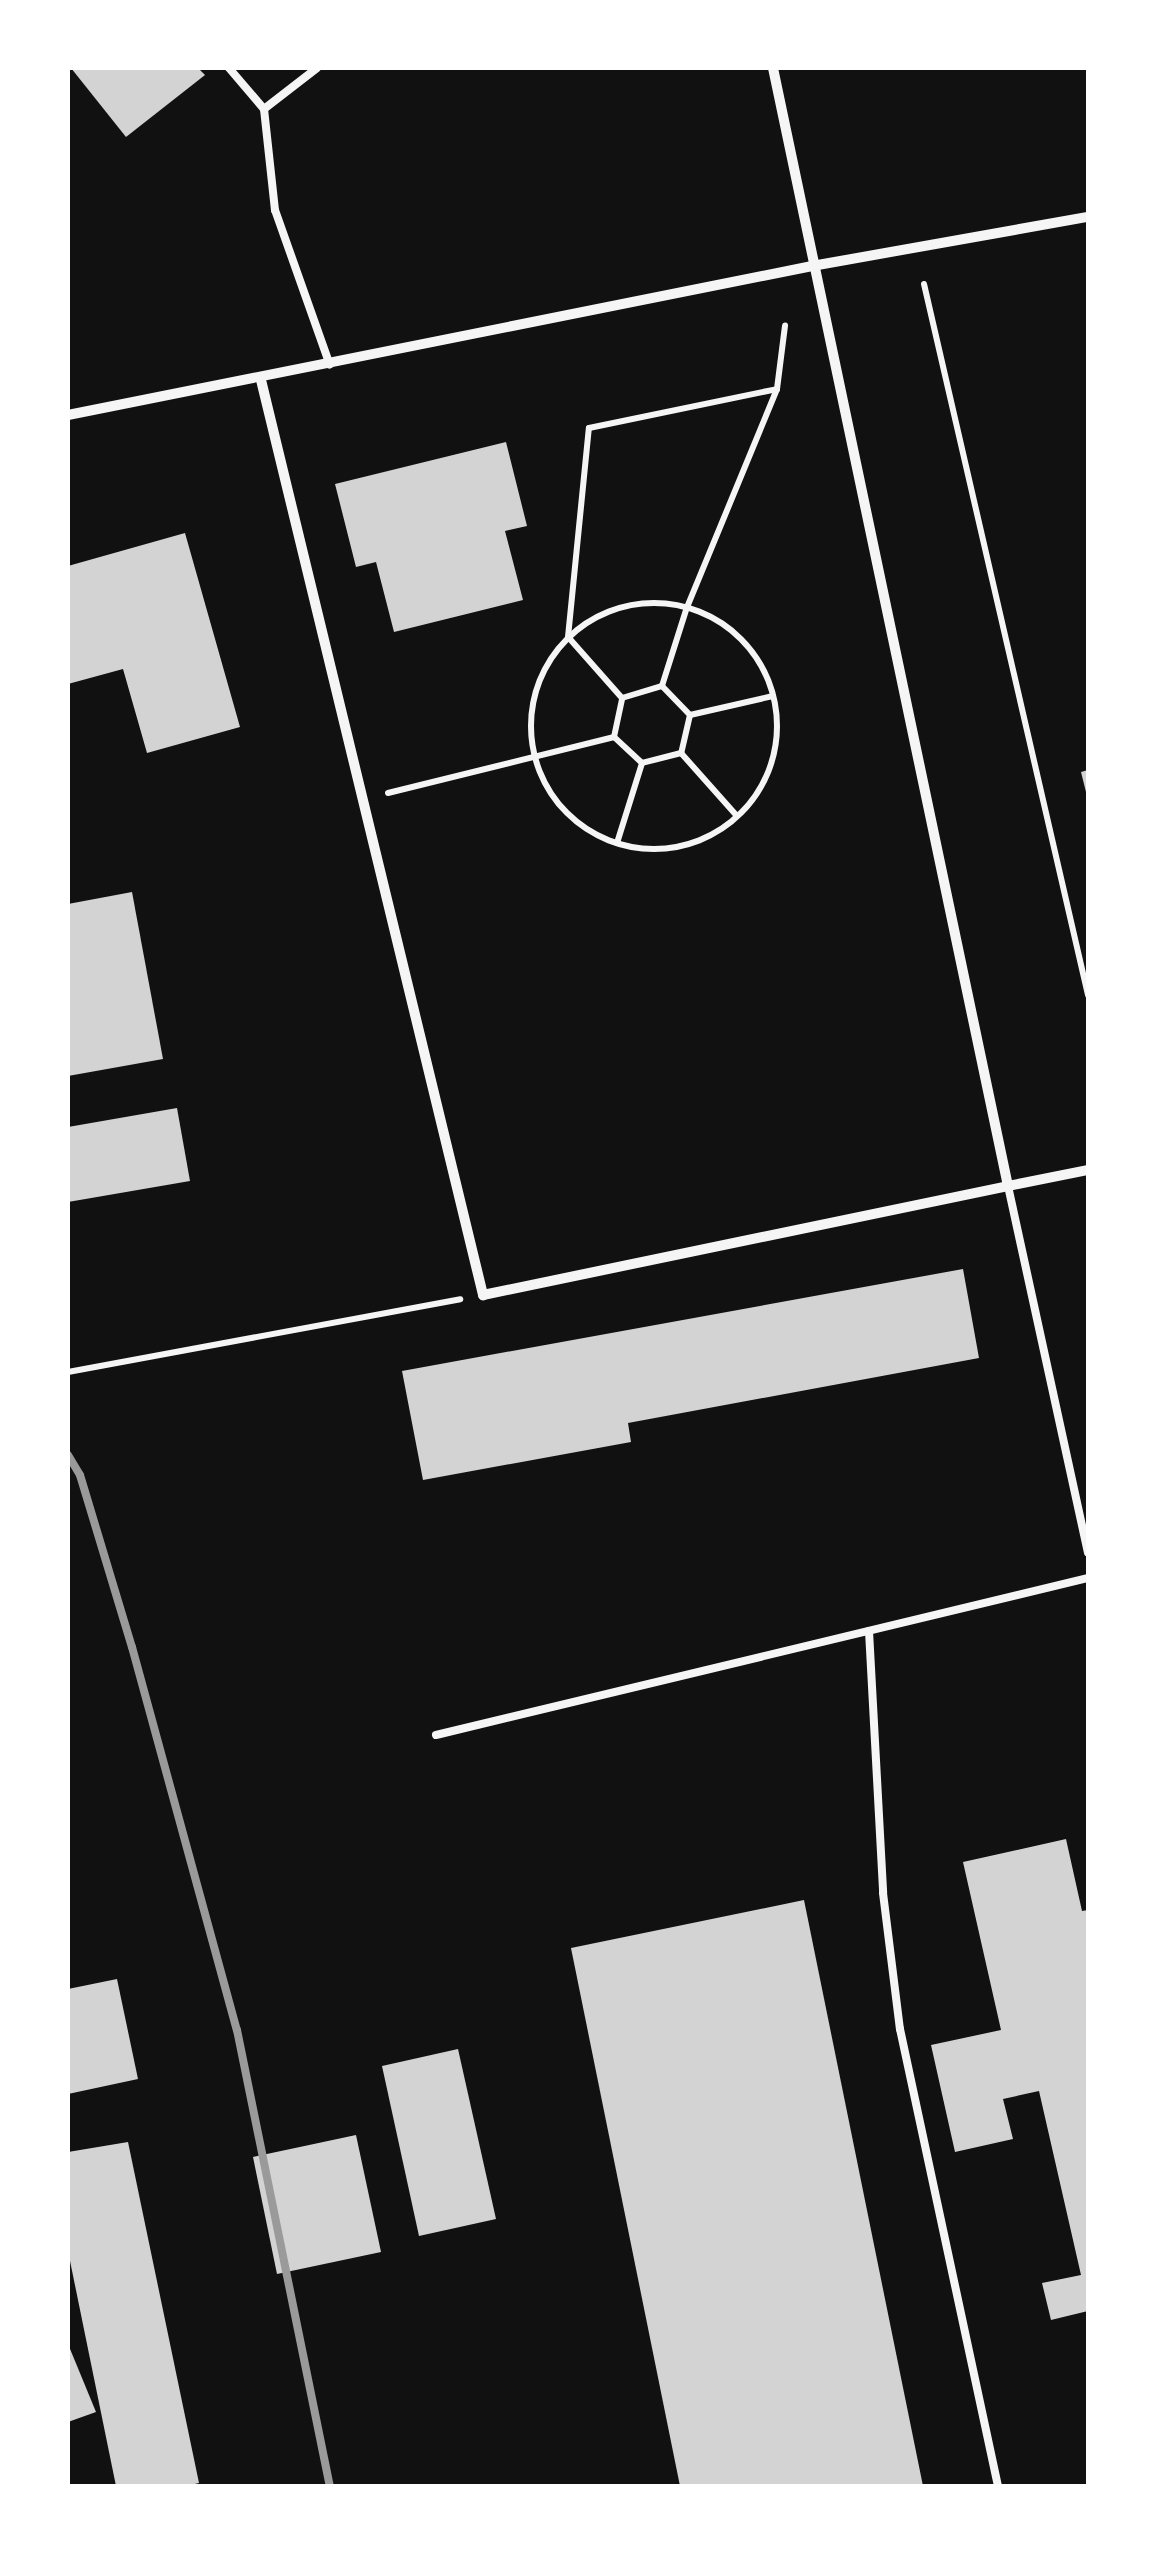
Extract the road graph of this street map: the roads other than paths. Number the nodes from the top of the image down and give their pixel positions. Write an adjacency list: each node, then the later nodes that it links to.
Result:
1 (229, 68): 4 (lane)
2 (316, 68): 4 (lane)
3 (773, 68): 6 (street)
4 (264, 109): 7 (lane)
5 (1088, 218): 6 (street)
6 (812, 266): 7 (street); 11 (street)
7 (330, 366): 8 (street)
8 (261, 380): 9 (street); 11 (street)
9 (68, 415)
10 (1088, 1170): 11 (street)
11 (1008, 1186): 12 (lane)
12 (1088, 1552)
13 (1088, 1578): 14 (lane)
14 (870, 1630): 15 (lane); 16 (lane)
15 (436, 1735)
16 (998, 2486)

